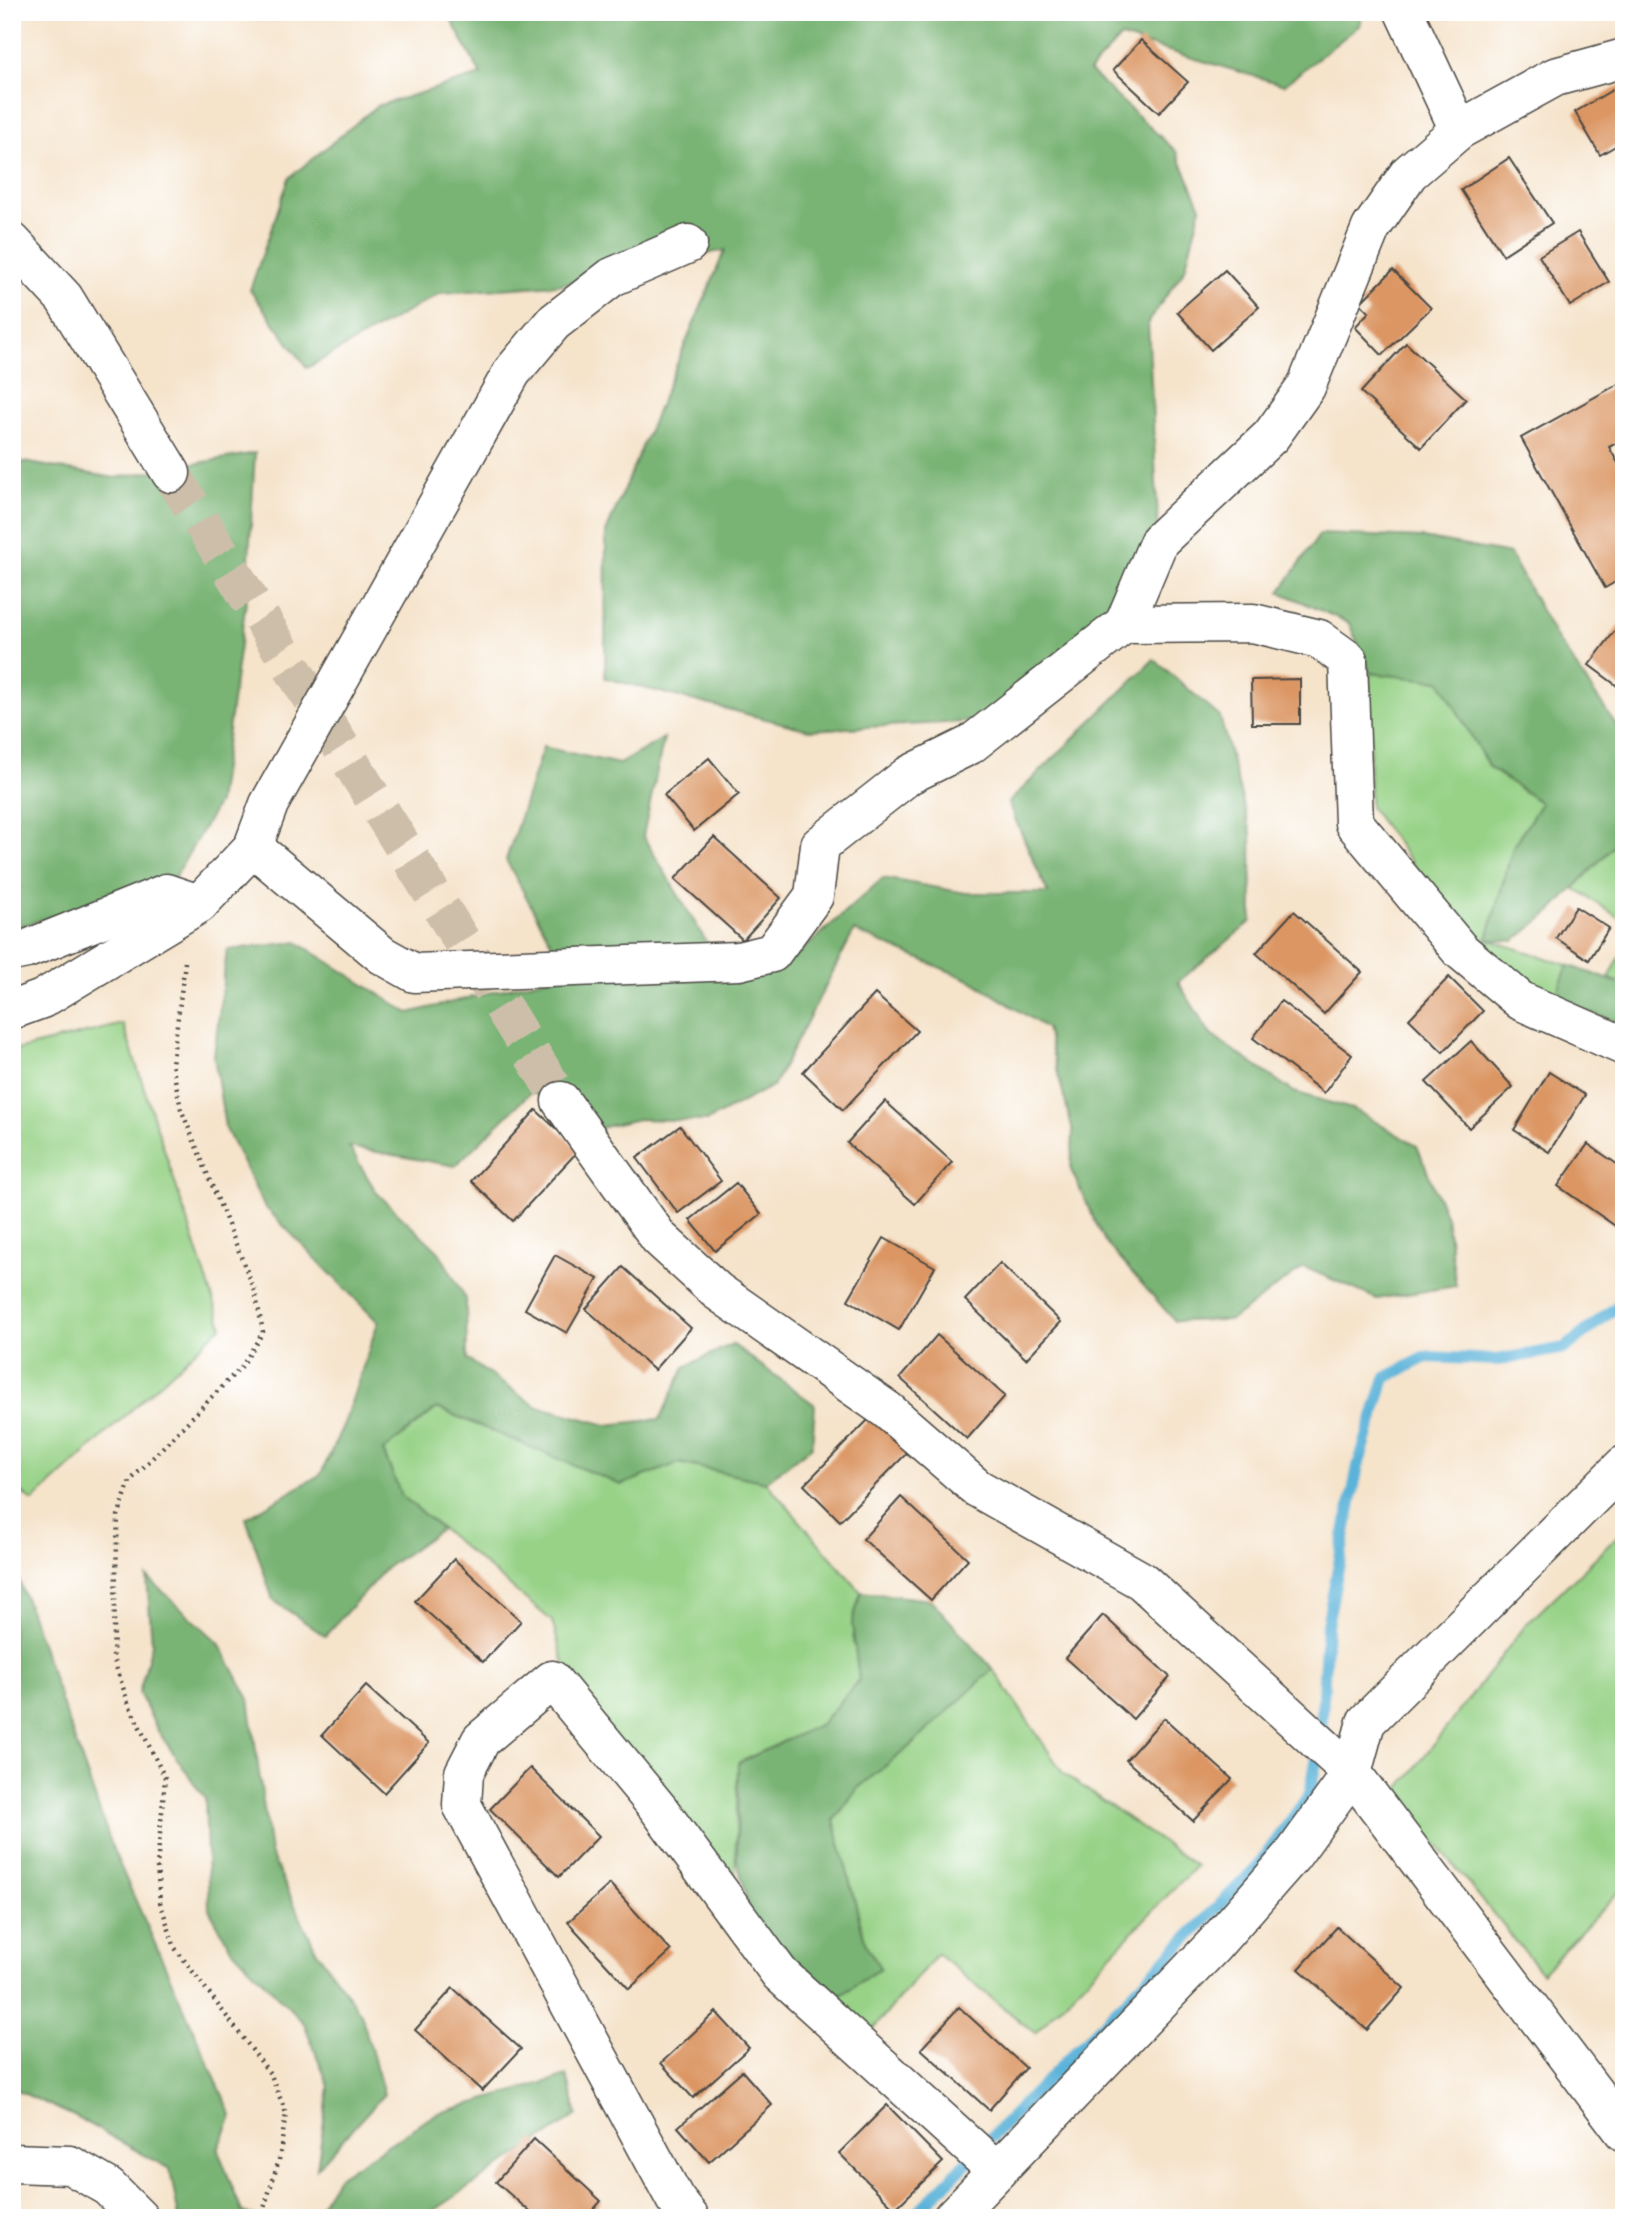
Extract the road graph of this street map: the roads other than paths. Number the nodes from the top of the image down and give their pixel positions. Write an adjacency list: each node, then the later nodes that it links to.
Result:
1 (1404, 12): 3 (street)
2 (1624, 58): 3 (street)
3 (1459, 130): 7 (street)
4 (12, 242): 6 (street)
5 (688, 244): 8 (street)
6 (171, 472)
7 (1124, 625): 8 (street); 12 (street)
8 (253, 847): 9 (street)
9 (199, 904): 10 (street); 11 (street)
10 (12, 952)
11 (12, 1010)
12 (1624, 1046)
13 (561, 1101): 15 (street)
14 (1624, 1465): 15 (street)
15 (1352, 1773): 16 (street); 18 (street)
16 (1624, 2132)
17 (12, 2163): 19 (street)
18 (996, 2171): 20 (street); 21 (street)
19 (139, 2218)
20 (690, 2218)
21 (952, 2218)

